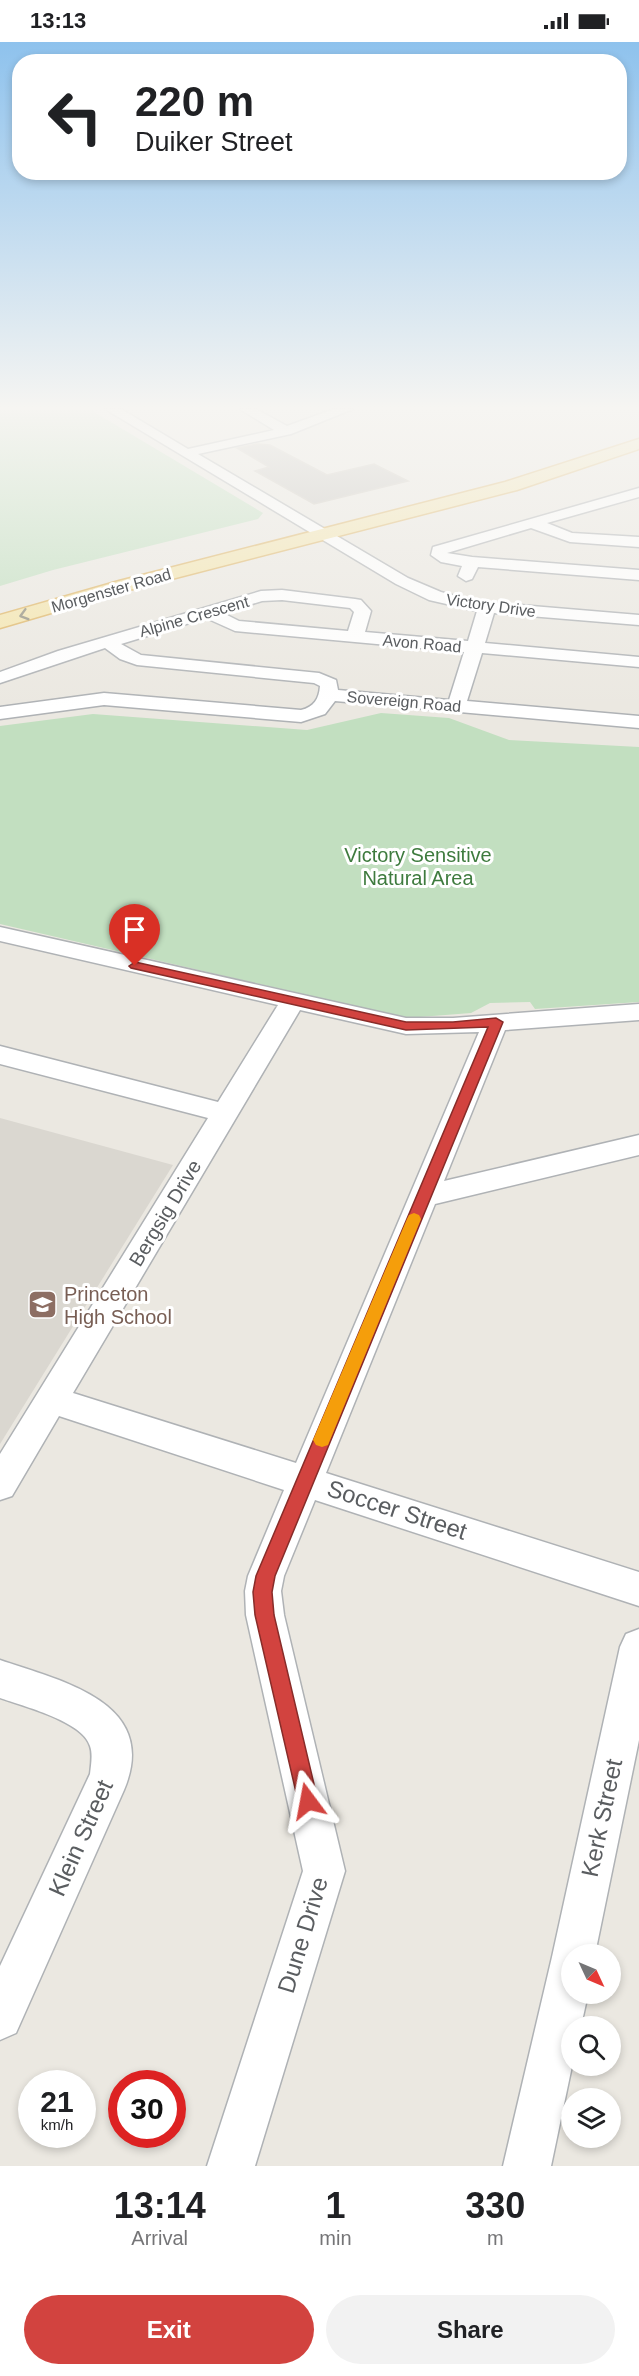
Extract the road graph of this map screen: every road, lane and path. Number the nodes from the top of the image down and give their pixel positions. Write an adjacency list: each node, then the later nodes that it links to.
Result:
1 (280, 508): 6 (street)
2 (403, 508): 7 (main road, Morgenster Road)
3 (587, 508): 8 (street)
4 (624, 508): 5 (street)
5 (631, 511)
6 (302, 521): 7 (main road, Morgenster Road); 9 (main road, Morgenster Road)
7 (325, 524): 12 (street, Victory Drive); 15 (main road, Morgenster Road, one-way to 15)
8 (534, 524): 10 (street); 11 (street)
9 (269, 529)
10 (639, 542)
11 (639, 575)
12 (487, 607): 14 (street, Victory Drive); 18 (street)
13 (208, 612): 16 (street, Avon Road); 16 (street, Alpine Crescent); 17 (street, Alpine Crescent)
14 (639, 620)
15 (0, 622)
16 (354, 638): 18 (street, Avon Road)
17 (107, 642): 20 (street, Alpine Crescent); 21 (street)
18 (473, 647): 19 (street, Avon Road); 22 (street)
19 (639, 662)
20 (0, 678)
21 (328, 695): 22 (street, Sovereign Road); 23 (street, Sovereign Road)
22 (457, 705): 24 (street, Sovereign Road)
23 (0, 713)
24 (639, 722)
25 (0, 934): 26 (street)
26 (292, 1002): 28 (street); 30 (street, Bergsig Drive)
27 (639, 1012): 28 (street)
28 (496, 1022): 32 (street, Dune Drive)
29 (0, 1055): 30 (street)
30 (225, 1113): 33 (street, Bergsig Drive)
31 (639, 1145): 32 (street)
32 (424, 1196): 34 (street, Dune Drive)
33 (52, 1400): 34 (street, Soccer Street); 35 (street, Bergsig Drive)
34 (305, 1480): 36 (street, Soccer Street); 42 (street, Dune Drive)
35 (0, 1485)
36 (639, 1589)
37 (639, 1647): 39 (street, Kerk Street)
38 (0, 1679): 41 (street, Klein Street)
39 (575, 1944)
40 (563, 2004): 43 (street)
41 (0, 2017)
42 (231, 2166)
43 (527, 2166)

